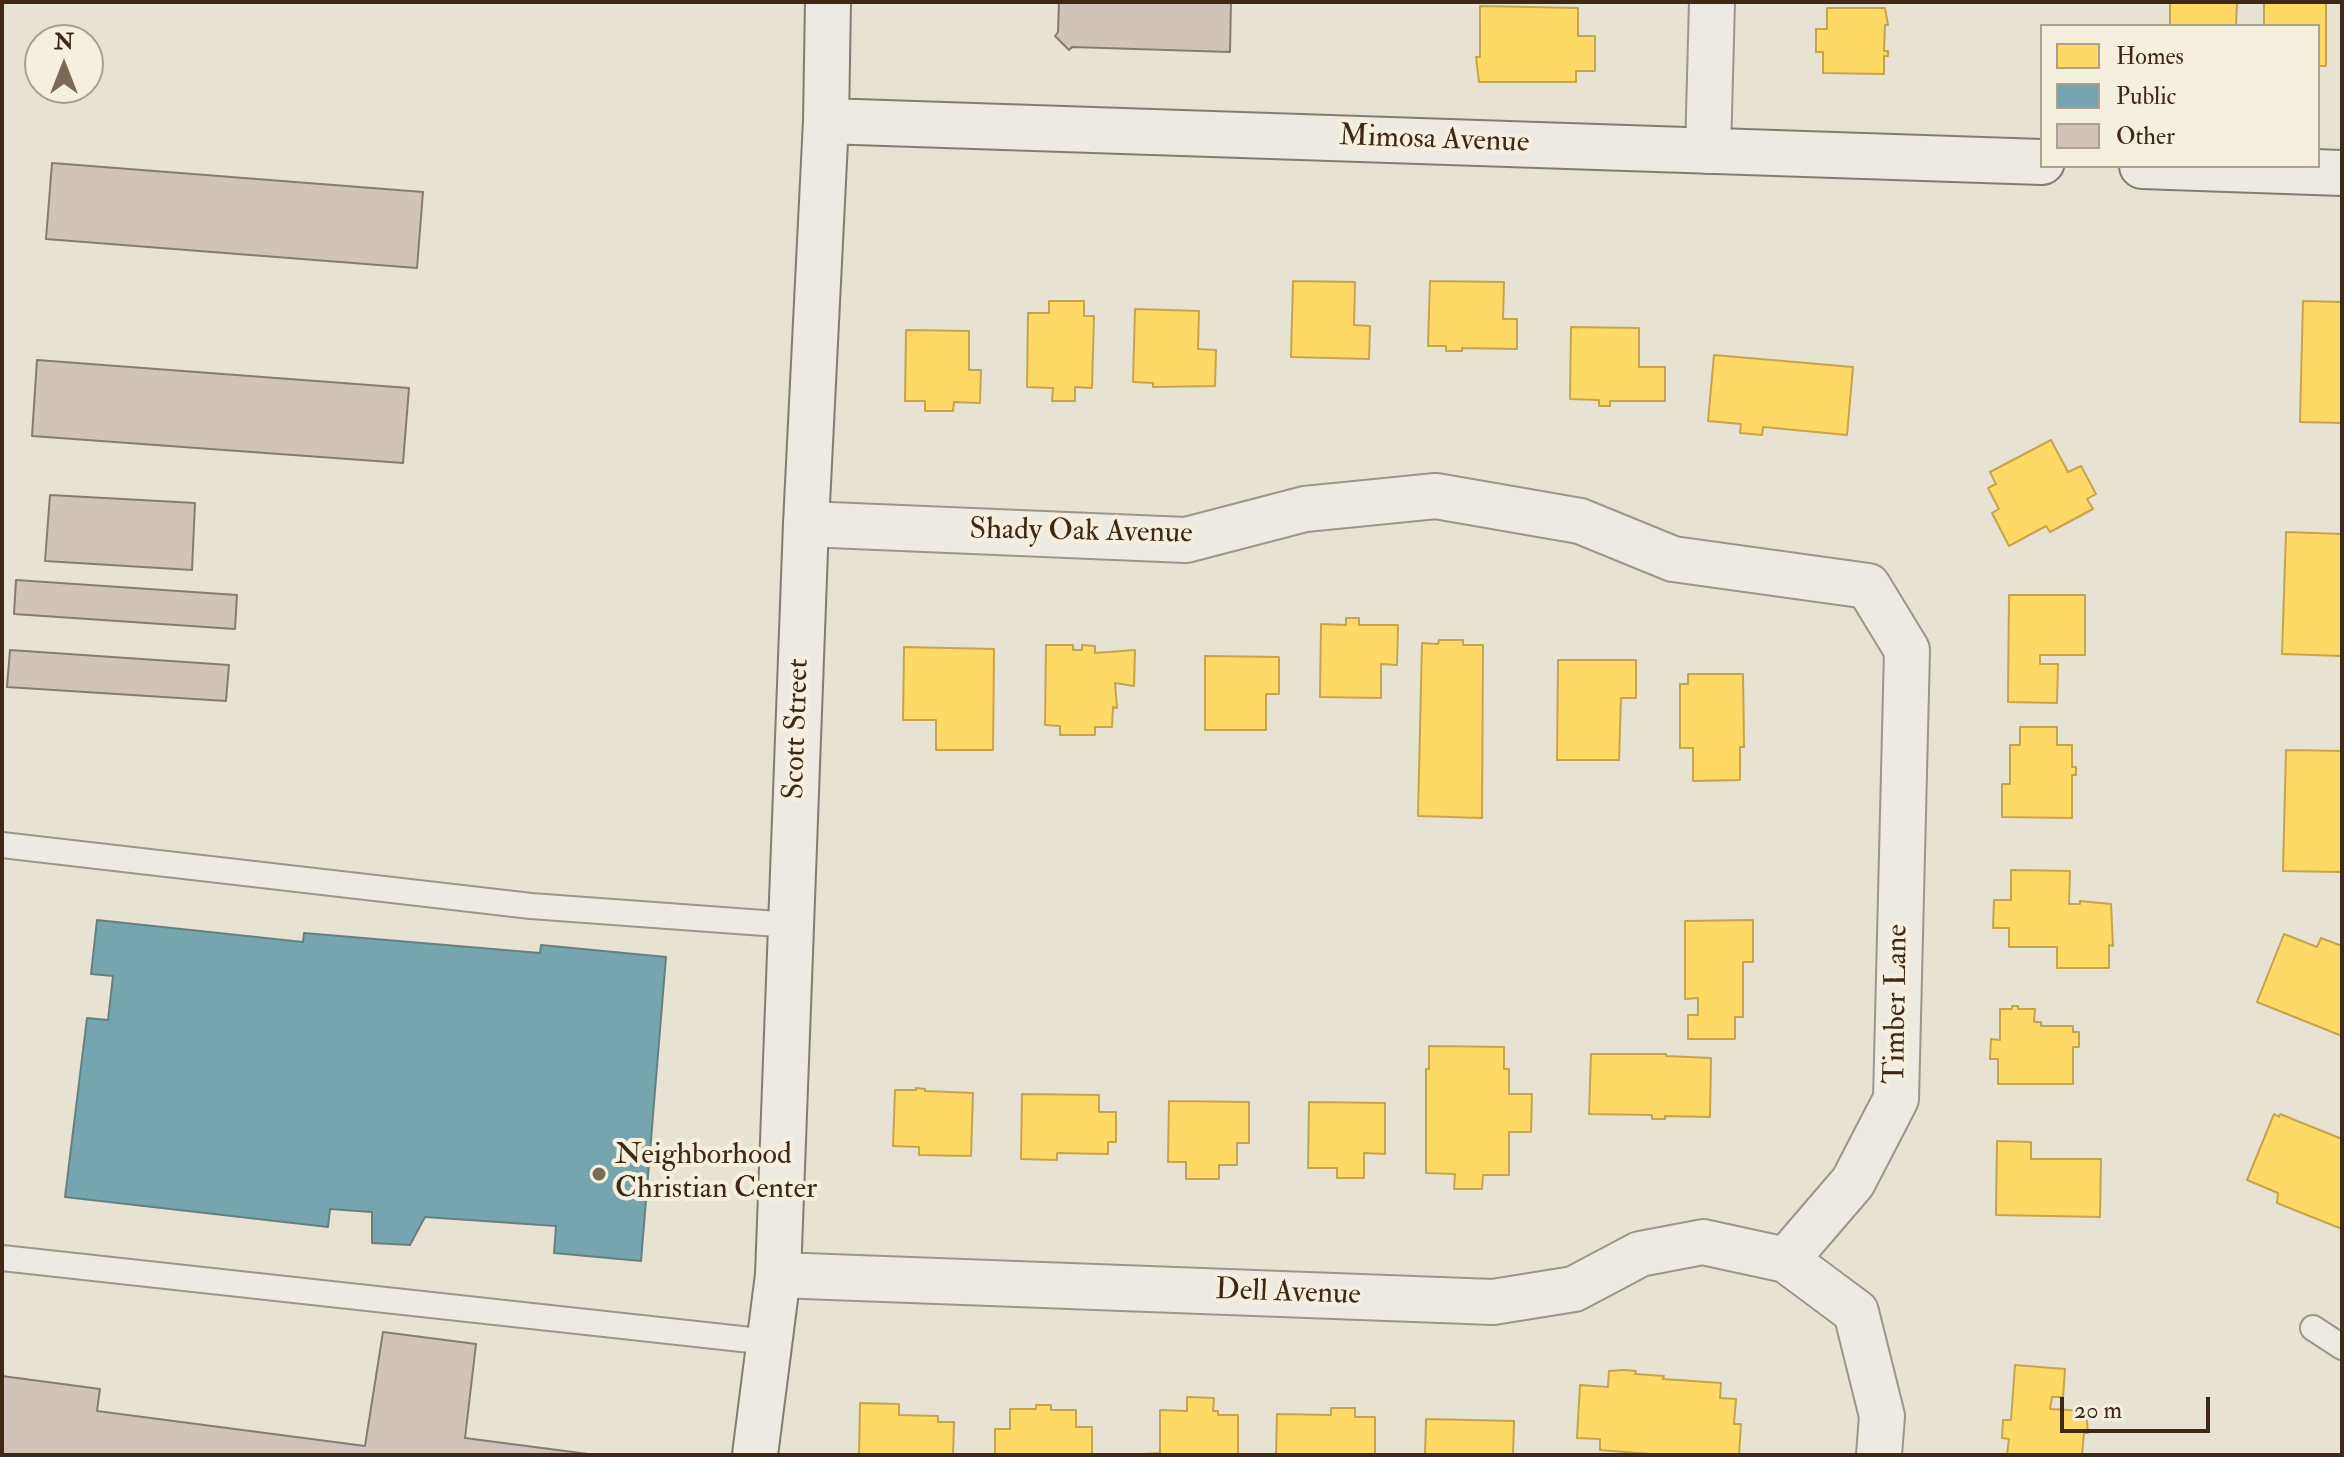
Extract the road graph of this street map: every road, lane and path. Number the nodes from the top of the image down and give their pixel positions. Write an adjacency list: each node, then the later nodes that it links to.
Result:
1 (828, 2): 3 (street, Scott Street)
2 (1712, 2): 4 (street)
3 (826, 121): 4 (street, Mimosa Avenue); 8 (street, Scott Street)
4 (1708, 151): 5 (street, Mimosa Avenue)
5 (2040, 162)
6 (2199, 168): 7 (street)
7 (2342, 173)
8 (806, 524): 9 (street, Shady Oak Avenue); 11 (street, Scott Street)
9 (1868, 586): 13 (street, Timber Lane)
10 (2, 845): 11 (lane)
11 (791, 925): 14 (street, Scott Street)
12 (2, 1258): 16 (lane)
13 (1786, 1260): 14 (street, Dell Avenue); 19 (street)
14 (778, 1275): 16 (street, Scott Street)
15 (2313, 1328): 17 (lane)
16 (769, 1342): 18 (street, Scott Street)
17 (2342, 1347)
18 (755, 1455)
19 (1879, 1455)

